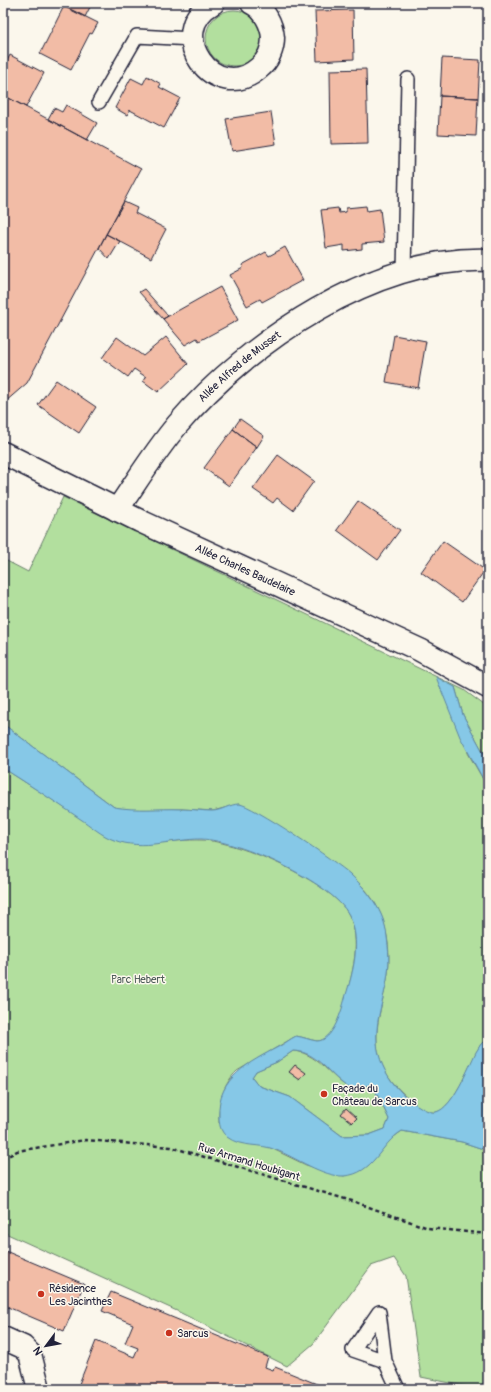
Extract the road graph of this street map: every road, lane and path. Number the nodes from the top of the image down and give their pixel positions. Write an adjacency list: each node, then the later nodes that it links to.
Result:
1 (213, 3): 3 (street)
2 (252, 3): 3 (street)
3 (192, 39): 5 (lane)
4 (408, 79): 7 (lane)
5 (99, 102)
6 (488, 260): 7 (street, Allée Alfred de Musset)
7 (404, 272): 9 (street, Allée Alfred de Musset)
8 (3, 453): 9 (street, Allée Charles Baudelaire)
9 (117, 510): 10 (street, Allée Charles Baudelaire)
10 (488, 687)
11 (3, 1159): 12 (path, Rue Armand Houbigant)
12 (488, 1234)
13 (3, 1338): 15 (street)
14 (385, 1361): 16 (lane)
15 (39, 1389)
16 (398, 1389)

